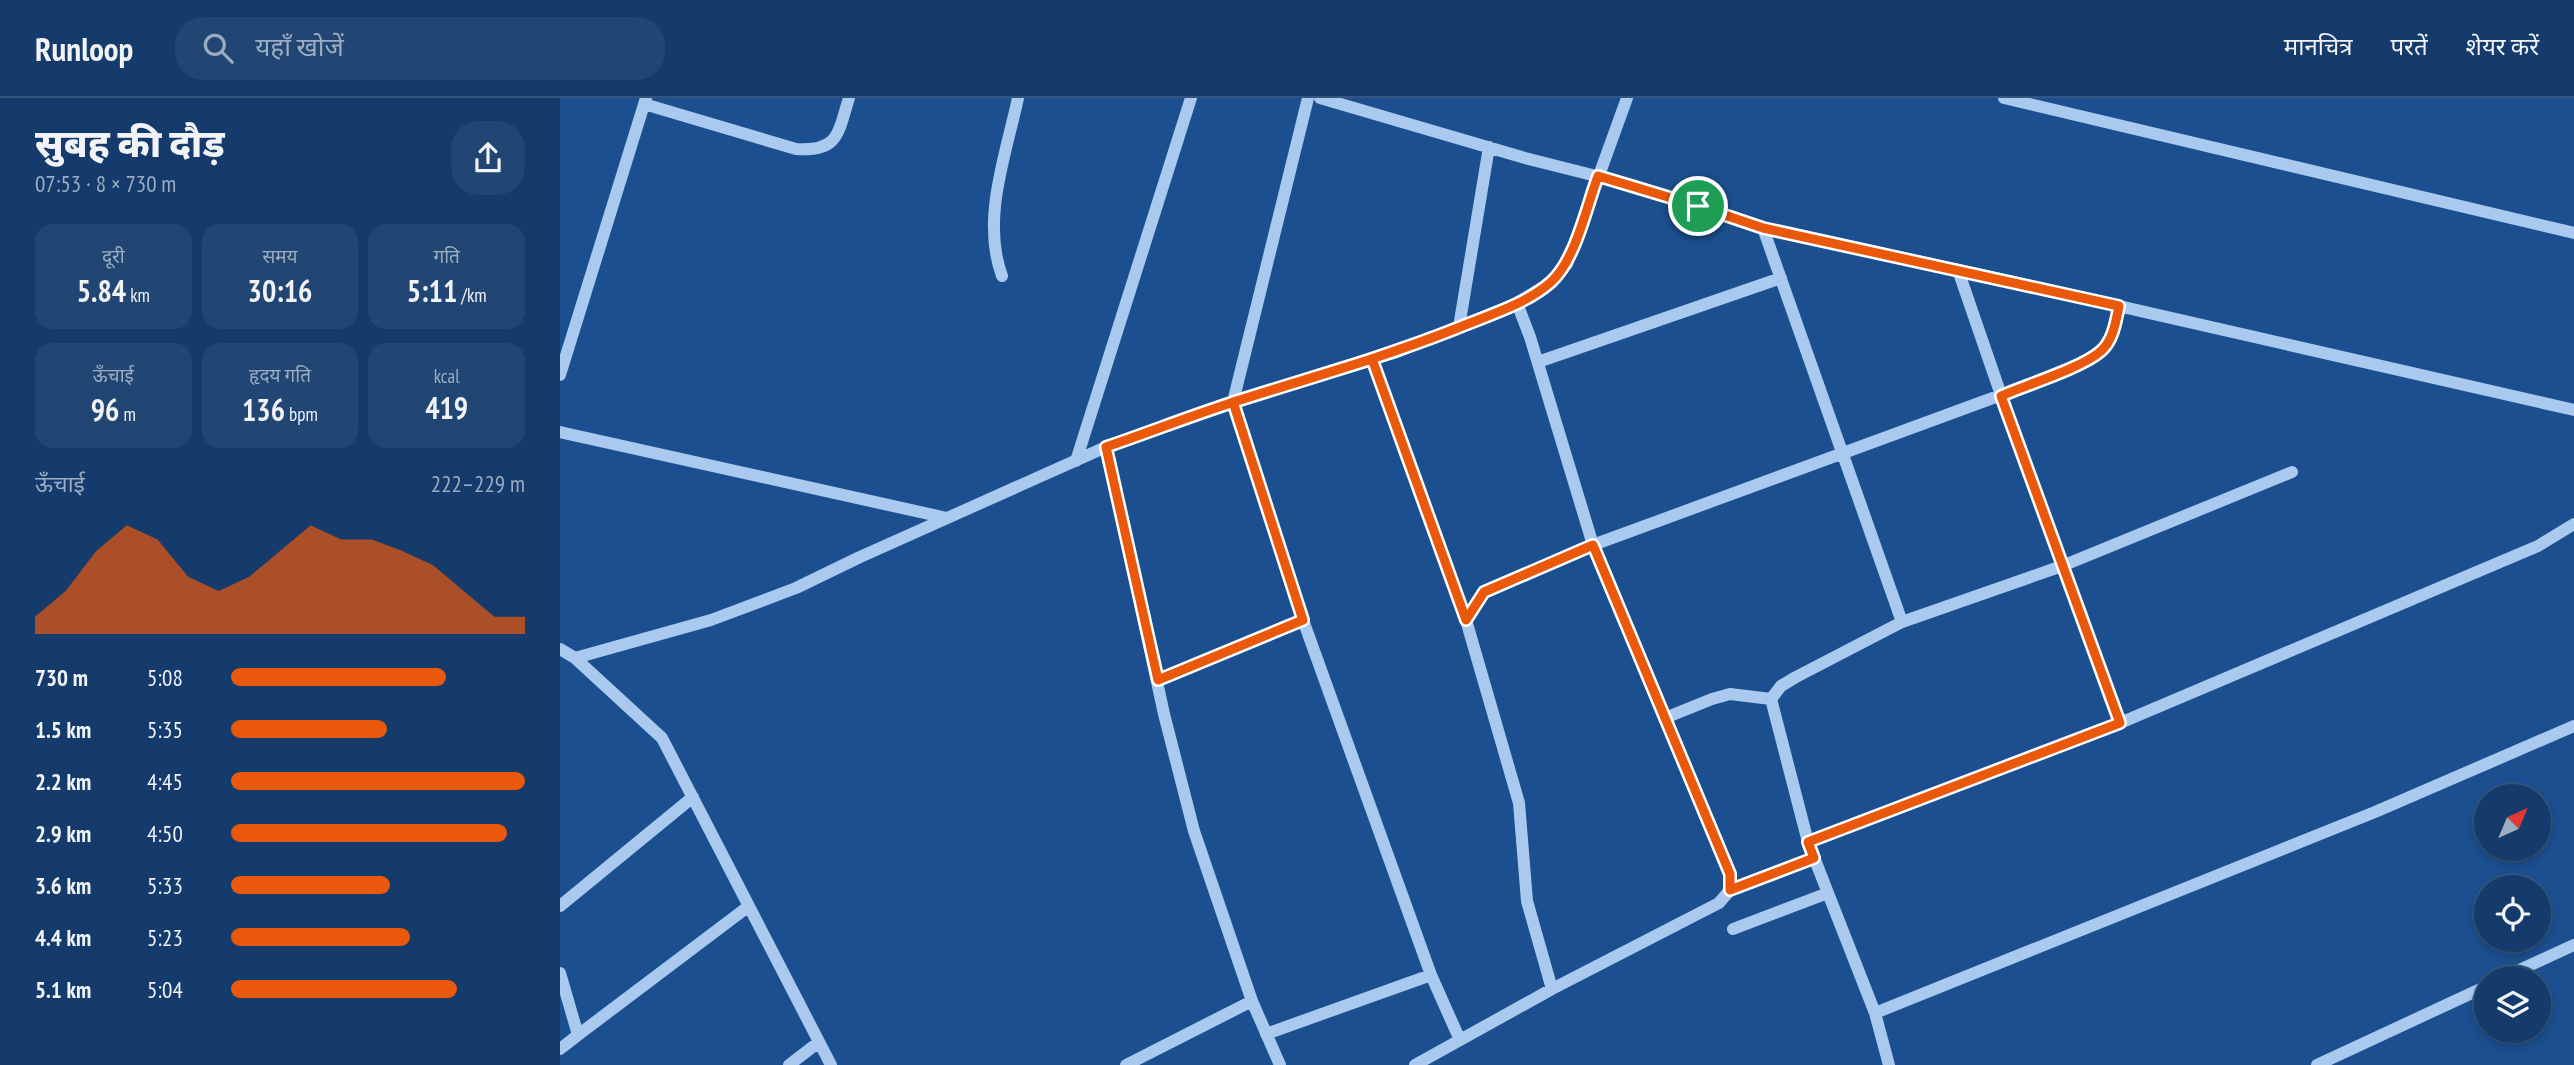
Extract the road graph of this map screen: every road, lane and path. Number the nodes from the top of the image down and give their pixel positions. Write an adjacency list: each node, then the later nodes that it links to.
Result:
1 (849, 98): 8 (street)
2 (1018, 98): 14 (street)
3 (1191, 98): 28 (street)
4 (1308, 98): 23 (street)
5 (1320, 98): 9 (street)
6 (1627, 98): 10 (street)
7 (2004, 98): 12 (street)
8 (645, 101): 21 (street)
9 (1489, 147): 10 (street); 18 (street)
10 (1598, 176): 11 (street); 16 (street)
11 (1763, 228): 13 (street); 15 (street)
12 (2574, 233)
13 (1958, 270): 17 (street); 22 (street)
14 (1002, 276)
15 (1781, 278): 20 (street); 27 (street)
16 (1517, 303): 18 (street); 20 (street)
17 (2119, 306): 22 (street); 24 (street)
18 (1459, 327): 19 (street)
19 (1372, 359): 23 (street); 35 (street)
20 (1538, 362): 32 (street)
21 (560, 375)
22 (2001, 396): 27 (street); 33 (street)
23 (1233, 402): 26 (street); 34 (street)
24 (2574, 410)
25 (560, 432): 30 (street)
26 (1106, 447): 28 (street); 39 (street)
27 (1841, 454): 32 (street); 36 (street)
28 (1076, 461): 30 (street)
29 (2292, 472): 33 (street)
30 (947, 518): 38 (street)
31 (2574, 524): 42 (street)
32 (1593, 545): 35 (street); 41 (street)
33 (2063, 566): 36 (street); 42 (street)
34 (1303, 620): 39 (street); 55 (street)
35 (1466, 620): 56 (street)
36 (1902, 622): 40 (street)
37 (560, 649): 38 (street)
38 (575, 657): 44 (street)
39 (1158, 680): 58 (street)
40 (1772, 699): 41 (street); 45 (street)
41 (1665, 718): 47 (street)
42 (2120, 723): 45 (street)
43 (2574, 726): 59 (street)
44 (693, 797): 49 (street); 50 (street)
45 (1808, 842): 46 (street)
46 (1814, 858): 47 (street); 48 (street)
47 (1730, 890): 56 (street)
48 (1828, 892): 51 (street); 59 (street)
49 (560, 906)
50 (749, 906): 61 (street); 63 (street)
51 (1733, 929)
52 (2574, 945): 53 (street)
53 (2528, 966)
54 (560, 973): 61 (street)
55 (1431, 975): 60 (street); 62 (street)
56 (1552, 989): 62 (street)
57 (2474, 992): 71 (street)
58 (1252, 1001): 60 (street); 68 (street)
59 (1875, 1013): 65 (street)
60 (1266, 1034): 69 (street)
61 (578, 1035): 64 (street)
62 (1460, 1040): 70 (street)
63 (819, 1042): 66 (street); 67 (street)
64 (560, 1049)
65 (1886, 1064)
66 (789, 1065)
67 (831, 1065)
68 (1126, 1065)
69 (1280, 1065)
70 (1415, 1065)
71 (2317, 1065)

